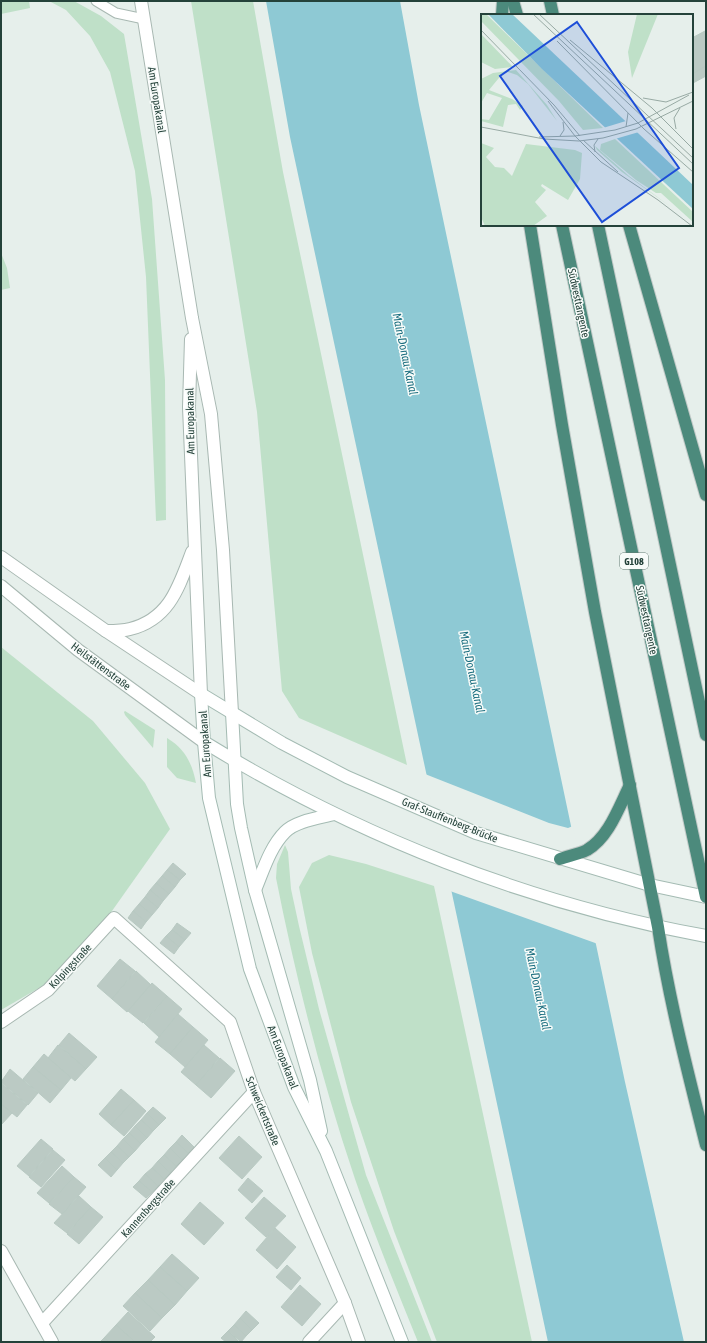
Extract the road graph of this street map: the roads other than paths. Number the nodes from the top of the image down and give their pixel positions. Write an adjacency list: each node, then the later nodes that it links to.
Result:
1 (96, 1): 9 (lane)
2 (141, 1): 9 (street, Am Europakanal)
3 (503, 1): 6 (highway)
4 (514, 1): 7 (highway)
5 (550, 1): 8 (highway)
6 (502, 14)
7 (516, 14)
8 (553, 14)
9 (144, 19): 14 (street, Am Europakanal)
10 (530, 226): 25 (highway)
11 (562, 226): 30 (highway, Südwesttangente / G108)
12 (598, 226): 22 (highway)
13 (629, 226): 15 (highway)
14 (192, 318): 16 (street, Am Europakanal); 21 (street, Am Europakanal)
15 (706, 495)
16 (194, 547): 19 (street); 20 (street, Am Europakanal)
17 (1, 557): 19 (street)
18 (1, 586): 23 (street, Heilstättenstraße)
19 (106, 631): 20 (street)
20 (201, 694): 21 (street, Graf-Stauffenberg-Brücke); 23 (street, Am Europakanal)
21 (232, 713): 24 (street, Am Europakanal); 27 (street, Graf-Stauffenberg-Brücke)
22 (706, 735)
23 (204, 742): 24 (street, Heilstättenstraße); 37 (street, Am Europakanal)
24 (234, 761): 26 (street); 29 (street, Am Europakanal)
25 (630, 785): 27 (highway); 28 (highway)
26 (334, 814): 29 (street); 32 (street)
27 (560, 859): 28 (street, Graf-Stauffenberg-Brücke)
28 (650, 885): 30 (street, Graf-Stauffenberg-Brücke); 32 (highway)
29 (254, 890): 37 (street, Am Europakanal)
30 (706, 897)
31 (114, 918): 34 (street, Kolpingstraße); 35 (street, Schweickertstraße)
32 (658, 927): 33 (street); 36 (highway)
33 (706, 936)
34 (1, 1022)
35 (254, 1092): 39 (street, Schweickertstraße); 40 (street, Kannenbergstraße)
36 (706, 1145)
37 (326, 1151): 44 (street, Am Europakanal)
38 (1, 1251): 40 (street)
39 (345, 1303): 42 (street); 43 (street, Schweickertstraße)
40 (42, 1324): 41 (street)
41 (52, 1342)
42 (309, 1342)
43 (359, 1342)
44 (402, 1342)

